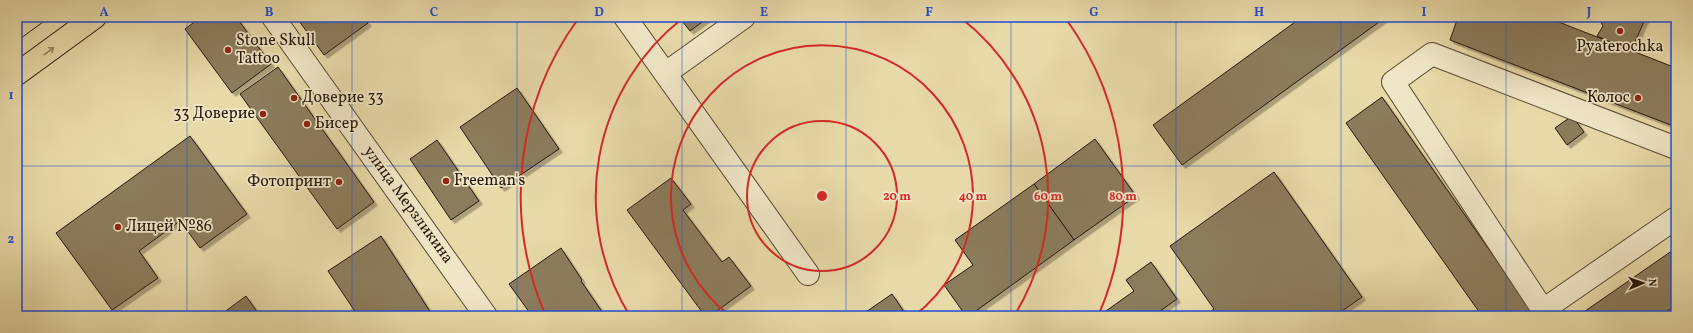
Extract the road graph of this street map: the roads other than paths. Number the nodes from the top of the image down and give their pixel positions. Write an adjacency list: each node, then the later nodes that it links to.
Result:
1 (95, 17): 5 (main road, one-way to 1)
2 (273, 17): 10 (street, улица Мерзликина)
3 (625, 17): 6 (street)
4 (744, 17): 6 (street)
5 (17, 74)
6 (666, 74): 9 (street)
7 (1676, 148): 8 (street)
8 (1676, 218)
9 (808, 274)
10 (486, 316)

